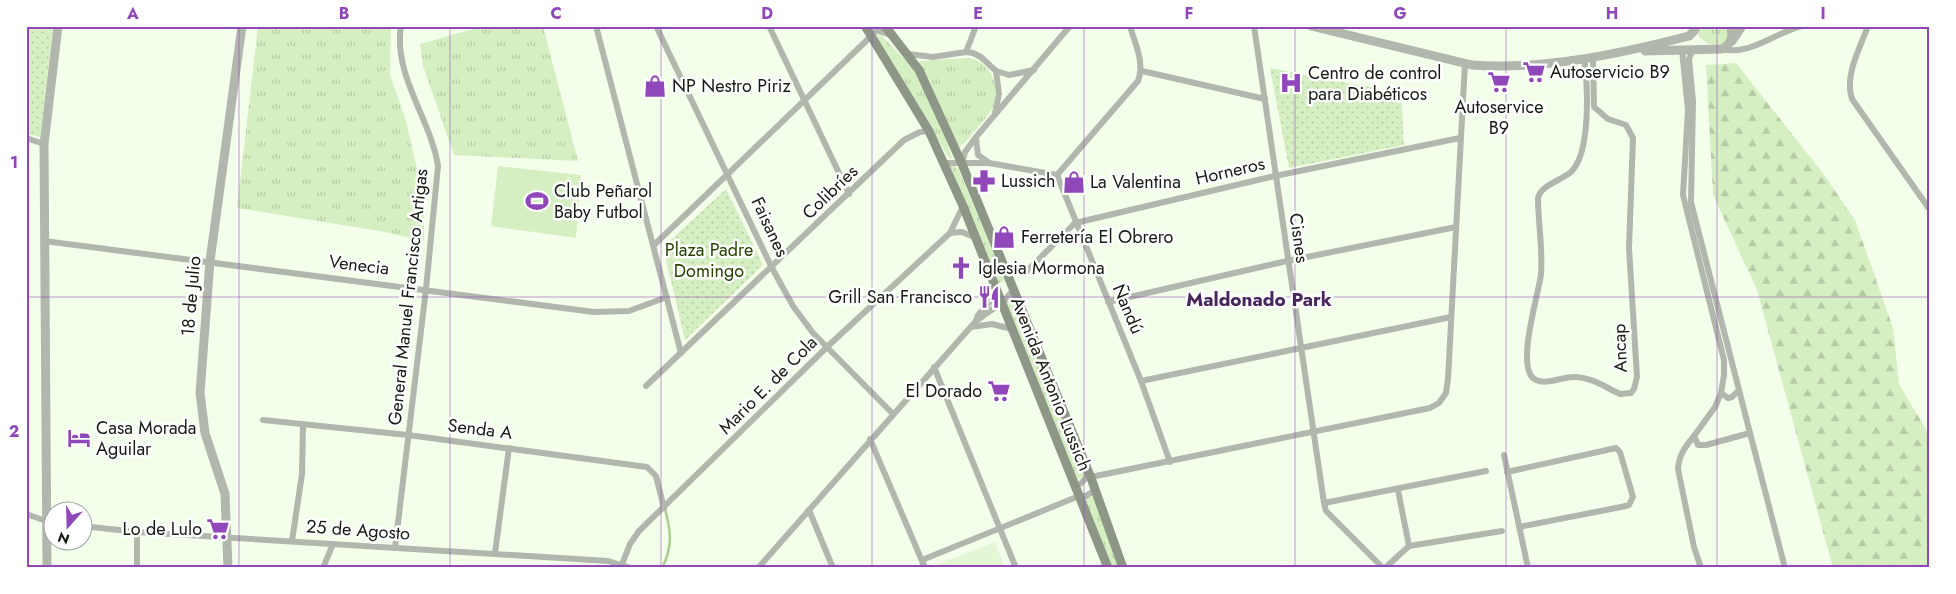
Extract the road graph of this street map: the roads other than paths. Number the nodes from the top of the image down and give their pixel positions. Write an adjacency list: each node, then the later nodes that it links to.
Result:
1 (58, 26): 42 (street)
2 (242, 26): 58 (street, 18 de Julio)
3 (401, 26): 62 (street, General Manuel Francisco Artigas)
4 (596, 26): 57 (street)
5 (656, 26): 46 (street, Faisanes)
6 (769, 26): 34 (street)
7 (865, 26): 19 (main road, Avenida Antonio Lussich)
8 (885, 26): 20 (main road, Avenida Antonio Lussich)
9 (976, 26): 25 (street)
10 (1070, 26): 30 (street)
11 (1130, 26): 32 (street)
12 (1254, 26): 33 (street, Cisnes)
13 (1311, 26): 29 (street)
14 (1730, 26): 21 (street)
15 (1742, 26): 21 (street)
16 (1802, 26): 21 (street)
17 (1868, 26): 51 (street)
18 (1694, 29): 22 (street); 24 (street); 26 (street)
19 (871, 34): 20 (street); 34 (street); 38 (main road, Avenida Antonio Lussich)
20 (893, 37): 27 (main road, Avenida Antonio Lussich)
21 (1725, 47): 22 (street)
22 (1706, 48): 23 (street)
23 (1693, 49): 24 (street); 76 (street)
24 (1682, 50): 26 (street); 77 (street)
25 (966, 52): 27 (street); 31 (street)
26 (1630, 52): 28 (street)
27 (908, 54): 45 (main road, Avenida Antonio Lussich)
28 (1589, 58): 29 (street); 35 (street, Ancap); 36 (street)
29 (1464, 63): 41 (street)
30 (1035, 70): 31 (street); 37 (street)
31 (996, 71): 37 (street)
32 (1142, 71): 33 (street); 47 (street)
33 (1265, 99): 48 (street, Cisnes)
34 (805, 100): 46 (street); 49 (street)
35 (1585, 106): 36 (street); 36 (street, Ancap)
36 (1594, 107)
37 (994, 116): 39 (street)
38 (929, 131): 43 (main road, Avenida Antonio Lussich); 49 (street, Colibríes)
39 (976, 137): 44 (street); 45 (street)
40 (26, 138): 42 (street)
41 (1460, 138): 48 (street, Horneros); 53 (street)
42 (44, 144): 56 (street)
43 (944, 163): 45 (street); 50 (main road, Avenida Antonio Lussich)
44 (990, 163): 45 (street); 47 (street)
45 (962, 164): 63 (main road, Avenida Antonio Lussich)
46 (728, 174): 57 (street); 60 (street, Faisanes)
47 (1057, 175): 52 (street, Ñandú)
48 (1275, 176): 52 (street, Horneros); 59 (street, Cisnes)
49 (849, 194): 60 (street, Colibríes)
50 (963, 206): 54 (street, Mario E. de Cola); 55 (main road, Avenida Antonio Lussich)
51 (1930, 210)
52 (1075, 223): 61 (street); 66 (street, Ñandú)
53 (1456, 227): 59 (street); 67 (street)
54 (950, 233): 55 (street); 70 (street, Mario E. de Cola)
55 (974, 237): 65 (main road, Avenida Antonio Lussich)
56 (44, 241): 58 (street, Venecia); 95 (street)
57 (654, 245): 64 (street)
58 (210, 261): 62 (street, Venecia); 106 (street, 18 de Julio)
59 (1287, 261): 66 (street); 71 (street, Cisnes)
60 (772, 268): 70 (street, Faisanes); 72 (street, Colibríes)
61 (1026, 272)
62 (426, 289): 64 (street, Venecia); 83 (street, General Manuel Francisco Artigas)
63 (1014, 289): 65 (street); 91 (main road, Avenida Antonio Lussich)
64 (667, 297): 72 (street)
65 (998, 298): 68 (street); 69 (main road, Avenida Antonio Lussich)
66 (1108, 302): 74 (street, Ñandú)
67 (1451, 317): 71 (street); 81 (street)
68 (971, 327): 69 (street); 73 (street)
69 (1012, 328): 94 (main road, Avenida Antonio Lussich)
70 (827, 347): 78 (street, Faisanes); 97 (street, Mario E. de Cola)
71 (1300, 348): 74 (street); 81 (street, Cisnes)
72 (682, 353): 75 (street, Colibríes)
73 (934, 367): 78 (street); 103 (street)
74 (1141, 381): 88 (street, Ñandú)
75 (646, 386)
76 (1738, 391): 77 (street); 82 (street)
77 (1721, 393): 84 (street)
78 (893, 414): 85 (street)
79 (263, 420): 80 (street, Senda A)
80 (303, 424): 83 (street, Senda A); 107 (street)
81 (1312, 433): 88 (street); 96 (street, Cisnes)
82 (1750, 433): 84 (street); 129 (street)
83 (408, 435): 86 (street, Senda A); 110 (street, General Manuel Francisco Artigas)
84 (1694, 436): 128 (street)
85 (870, 439): 98 (street); 113 (street)
86 (509, 448): 97 (street, Senda A); 112 (street)
87 (1504, 455): 90 (street)
88 (1170, 462): 91 (street)
89 (1486, 471): 93 (street)
90 (1508, 472): 102 (street); 102 (street)
91 (1091, 478): 92 (main road, Avenida Antonio Lussich); 94 (street)
92 (1095, 490): 94 (street); 125 (main road, Avenida Antonio Lussich)
93 (1398, 490): 96 (street); 109 (street)
94 (1078, 492): 103 (street); 124 (main road, Avenida Antonio Lussich)
95 (49, 502)
96 (1324, 503): 126 (street)
97 (664, 508): 114 (street, Mario E. de Cola)
98 (809, 510): 120 (street); 121 (street)
99 (26, 514): 100 (street)
100 (42, 520)
101 (92, 527): 104 (street, 25 de Agosto)
102 (1519, 527): 127 (street)
103 (1001, 529): 113 (street); 123 (street)
104 (137, 532): 106 (street, 25 de Agosto); 116 (street)
105 (1502, 532): 109 (street)
106 (227, 537): 107 (street, 25 de Agosto); 117 (street, 18 de Julio)
107 (292, 541): 108 (street, 25 de Agosto)
108 (333, 544): 110 (street, 25 de Agosto); 118 (street)
109 (1409, 546): 126 (street)
110 (395, 548): 112 (street, 25 de Agosto)
111 (48, 552): 115 (street)
112 (495, 553): 114 (street, 25 de Agosto)
113 (922, 560): 122 (street)
114 (622, 566): 119 (street, 25 de Agosto)
115 (47, 568)
116 (137, 568)
117 (228, 568)
118 (323, 568)
119 (631, 568)
120 (758, 568)
121 (833, 568)
122 (925, 568)
123 (1016, 568)
124 (1108, 568)
125 (1123, 568)
126 (1384, 568)
127 (1528, 568)
128 (1701, 568)
129 (1785, 568)

